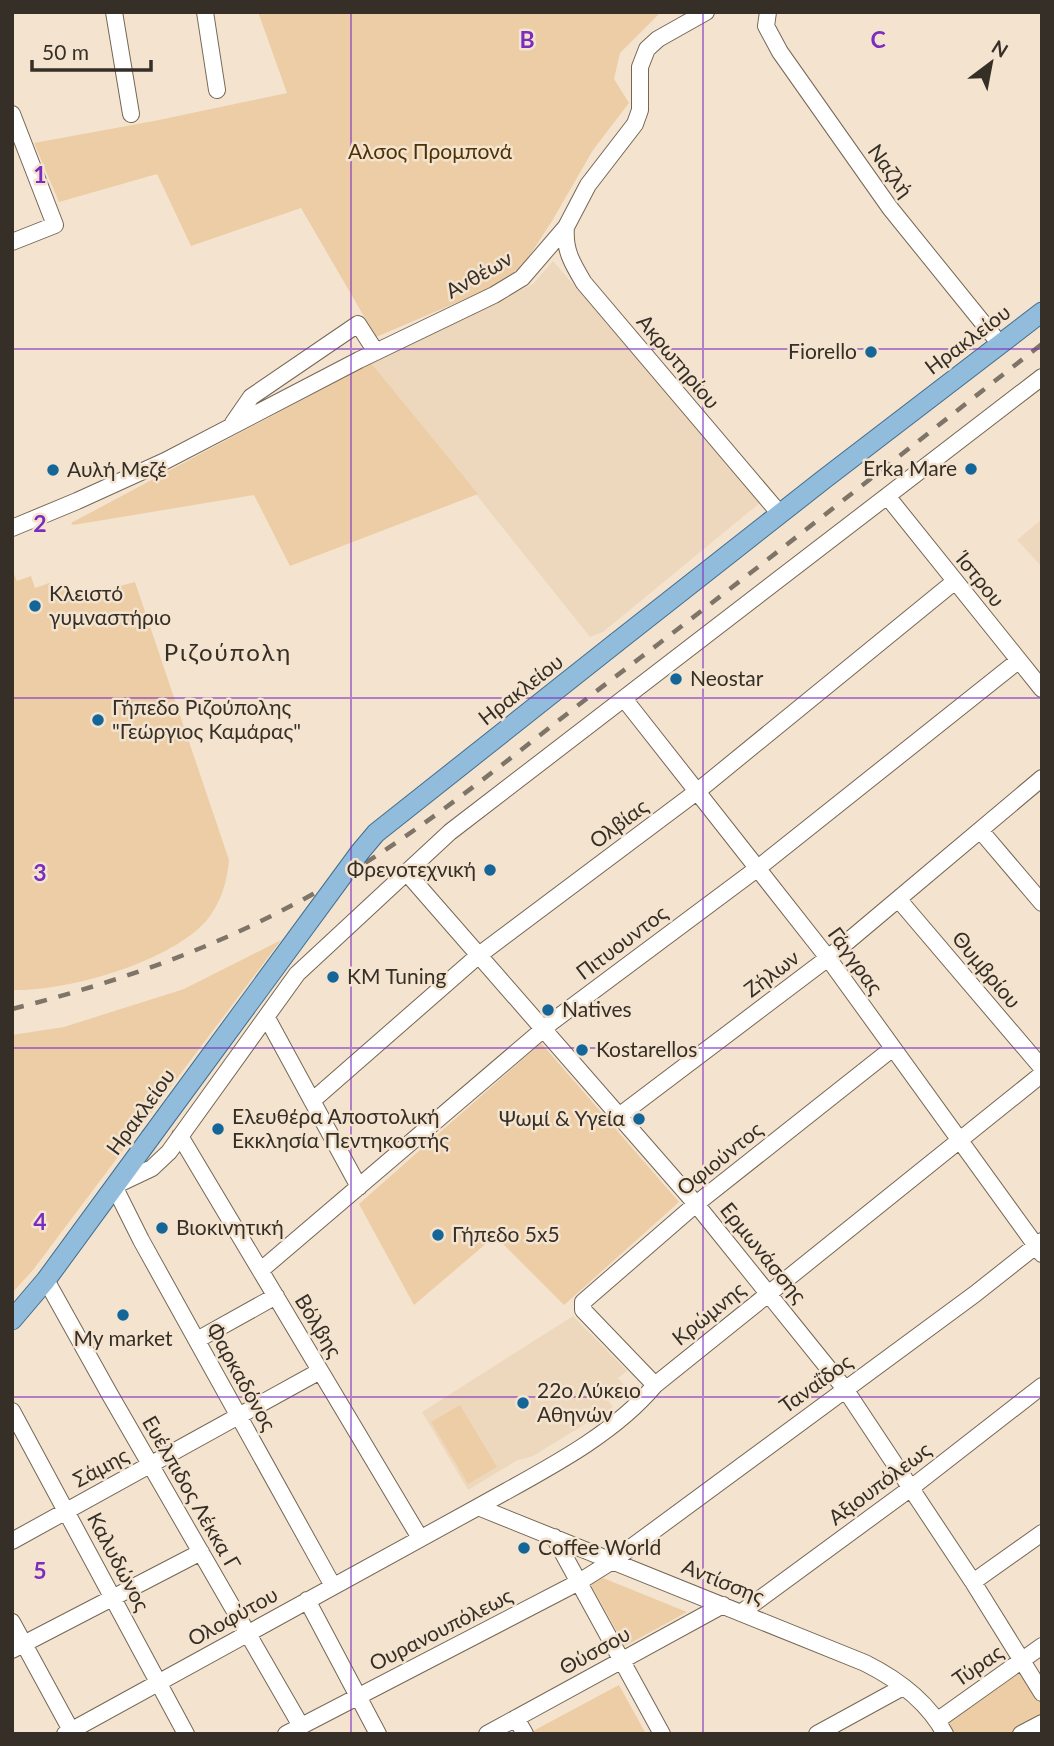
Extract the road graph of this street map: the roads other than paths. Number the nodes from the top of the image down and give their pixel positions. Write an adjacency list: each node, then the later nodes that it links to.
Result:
1 (114, 12): 7 (street)
2 (205, 12): 5 (street)
3 (706, 12): 8 (street, Ανθέων)
4 (768, 12): 11 (street, Ναζλή)
5 (217, 90)
6 (12, 114): 9 (street)
7 (131, 114)
8 (566, 227): 12 (street, Ανθέων); 18 (street, Ακρωτηρίου)
9 (12, 242)
10 (1042, 312): 11 (main road, Ηρακλείου)
11 (1000, 344): 18 (main road, Ηρακλείου)
12 (376, 352): 13 (street, Ανθέων); 14 (street, Ανθέων)
13 (303, 361): 14 (street); 16 (street, Ανθέων)
14 (316, 382): 16 (street, Ανθέων)
15 (1038, 386): 17 (street, Ηρακλείου)
16 (232, 425): 19 (street, Ανθέων)
17 (887, 496): 20 (street, Ίστρου); 23 (street, Ηρακλείου)
18 (780, 514): 42 (main road, Ηρακλείου, bridge)
19 (12, 528)
20 (954, 582): 21 (street, Ίστρου); 25 (street, Ολβίας)
21 (1018, 661): 22 (street, Ίστρου); 27 (street, Πιτυουντος)
22 (1042, 689)
23 (625, 700): 25 (street, Γάγγρας); 28 (street, Ηρακλείου)
24 (1042, 778): 26 (street, Ζήλων)
25 (699, 790): 27 (street, Γάγγρας); 31 (street, Ολβίας)
26 (981, 830): 29 (street, Ζήλων); 30 (street)
27 (758, 868): 32 (street, Γάγγρας); 34 (street, Πιτυουντος)
28 (407, 873): 31 (street, Ερμωνάσσης); 33 (street, Ηρακλείου)
29 (899, 900): 32 (street, Ζήλων); 36 (street, Θυμβρίου)
30 (1042, 903)
31 (479, 956): 34 (street, Ερμωνάσσης); 38 (street, Ολβίας)
32 (828, 958): 35 (street, Γάγγρας); 39 (street, Ζήλων)
33 (267, 1018): 38 (street); 40 (street, Ηρακλείου)
34 (543, 1029): 39 (street, Ερμωνάσσης); 43 (street, Πιτυουντος)
35 (893, 1048): 41 (street, Γάγγρας); 44 (street, Οφιούντος)
36 (1042, 1068)
37 (1042, 1074): 41 (street, Κρώμνης)
38 (312, 1101): 43 (street)
39 (619, 1116): 44 (street, Ερμωνάσσης)
40 (180, 1136): 42 (street, Ηρακλείου); 46 (street, Βόλβης)
41 (960, 1139): 45 (street, Γάγγρας); 48 (street, Κρώμνης)
42 (114, 1186): 47 (main road, Ηρακλείου); 51 (street, Φαρκαδόνος)
43 (359, 1187): 46 (street, Πιτυουντος)
44 (696, 1204): 48 (street, Ερμωνάσσης); 53 (street, Οφιούντος)
45 (1040, 1247): 55 (street, Ταναΐδος)
46 (261, 1270): 49 (street, Βόλβης)
47 (46, 1280): 50 (main road, Ηρακλείου); 58 (street, Ευέλπιδος Λέκκα Γ)
48 (768, 1293): 53 (street, Κρώμνης); 55 (street, Ερμωνάσσης)
49 (276, 1296): 51 (street); 52 (street, Βόλβης)
50 (12, 1320)
51 (197, 1340): 57 (street, Φαρκαδόνος)
52 (320, 1371): 57 (street, Σάμης); 64 (street, Βόλβης)
53 (655, 1385): 60 (street, Κρώμνης)
54 (1042, 1386): 59 (street, Αξιουπόλεως)
55 (845, 1389): 59 (street, Ερμωνάσσης); 67 (street, Ταναΐδος)
56 (12, 1411): 61 (street, Καλυδώνος)
57 (239, 1416): 58 (street, Σάμης); 70 (street, Φαρκαδόνος)
58 (151, 1464): 61 (street, Σάμης); 66 (street, Ευέλπιδος Λέκκα Γ)
59 (911, 1488): 68 (street, Ερμωνάσσης); 74 (street, Αξιουπόλεως)
60 (478, 1507): 63 (street, Αντίσσης); 64 (street, Κρώμνης)
61 (66, 1510): 65 (street, Σάμης); 71 (street, Καλυδώνος)
62 (1042, 1533): 68 (street)
63 (554, 1536): 67 (street, Αντίσσης); 69 (street)
64 (420, 1538): 70 (street, Ολοφύτου)
65 (12, 1541)
66 (201, 1552): 71 (street); 76 (street, Ευέλπιδος Λέκκα Γ)
67 (614, 1560): 69 (street, Ουρανουπόλεως); 73 (street, Αντίσσης)
68 (973, 1581): 80 (street, Ερμωνάσσης)
69 (579, 1582): 79 (street); 84 (street, Ουρανουπόλεως)
70 (333, 1586): 72 (street, Ολοφύτου)
71 (113, 1598): 78 (street); 81 (street, Καλυδώνος)
72 (307, 1600): 76 (street, Ολοφύτου); 84 (street)
73 (723, 1605): 74 (street, Αντίσσης); 79 (street, Θύσσου)
74 (742, 1612): 82 (street, Αντίσσης)
75 (12, 1622): 78 (street)
76 (248, 1633): 81 (street, Ολοφύτου); 86 (street, Ευέλπιδος Λέκκα Γ)
77 (1042, 1646): 80 (street, Τύρας)
78 (18, 1647): 88 (street)
79 (622, 1660): 85 (street, Θύσσου); 94 (street)
80 (1022, 1661): 83 (street, Ερμωνάσσης); 87 (street, Τύρας)
81 (159, 1682): 88 (street, Ολοφύτου); 89 (street, Καλυδώνος)
82 (903, 1687): 87 (street, Αντίσσης); 95 (street)
83 (1042, 1693)
84 (359, 1696): 86 (street, Ουρανουπόλεως); 91 (street)
85 (516, 1718): 92 (street, Θύσσου); 93 (street)
86 (301, 1726): 90 (street, Ουρανουπόλεως)
87 (941, 1727)
88 (73, 1733)
89 (187, 1734)
90 (286, 1734)
91 (378, 1734)
92 (487, 1734)
93 (525, 1734)
94 (662, 1734)
95 (817, 1734)

